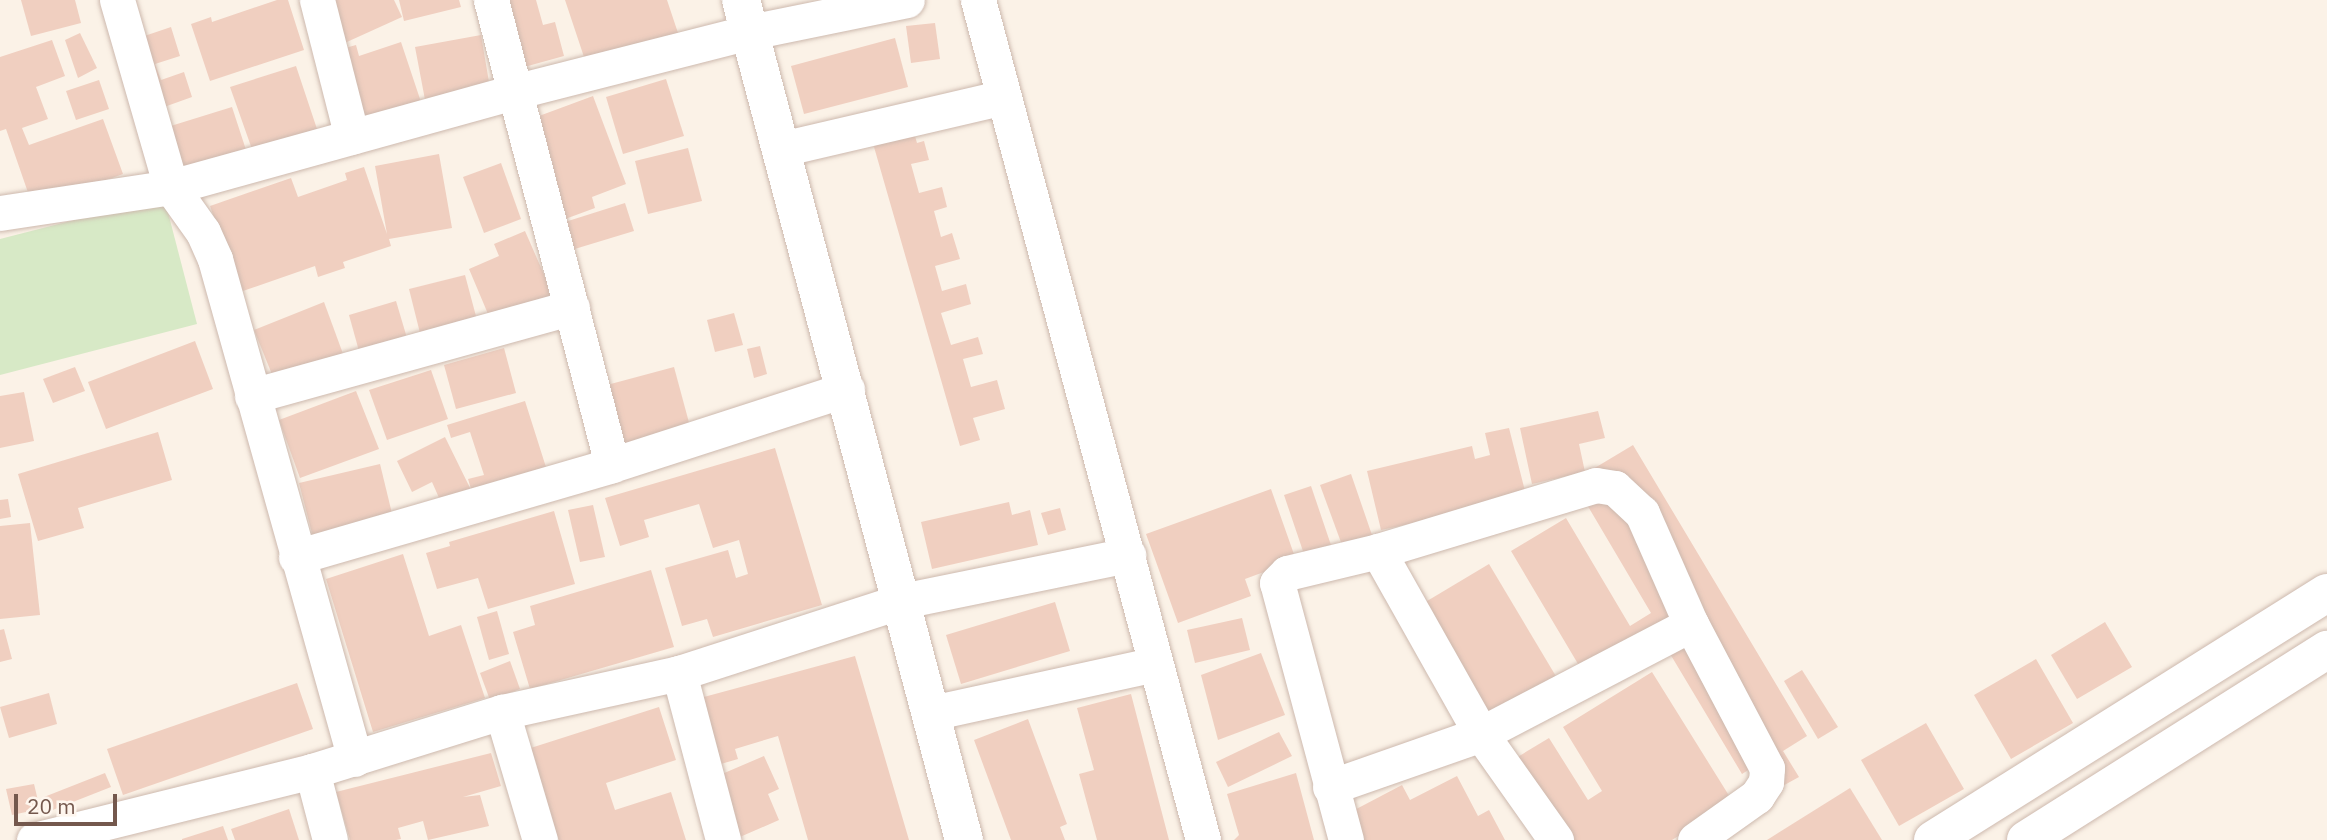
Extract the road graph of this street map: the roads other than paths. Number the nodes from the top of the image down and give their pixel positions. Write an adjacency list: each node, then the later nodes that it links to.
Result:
1 (117, 0): 11 (street)
2 (317, 0): 9 (street)
3 (491, 0): 7 (street)
4 (907, 0): 6 (street)
5 (978, 0): 8 (street)
6 (745, 16): 7 (street); 10 (main road)
7 (518, 91): 9 (street); 13 (street)
8 (1001, 99): 10 (street); 18 (street)
9 (352, 137): 11 (street)
10 (781, 149): 14 (main road)
11 (171, 187): 12 (street); 15 (street)
12 (0, 213)
13 (572, 307): 15 (street); 16 (street)
14 (846, 389): 16 (street); 21 (main road)
15 (252, 396): 19 (street)
16 (612, 465): 19 (street)
17 (1378, 551): 22 (street); 28 (street); 32 (street)
18 (1128, 555): 21 (street); 24 (street)
19 (296, 556): 29 (street)
20 (2327, 593): 31 (main road)
21 (902, 601): 25 (street); 27 (main road)
22 (1691, 624): 28 (street); 42 (street)
23 (2327, 650): 33 (main road)
24 (1155, 664): 27 (street); 39 (street)
25 (679, 673): 26 (street); 37 (street)
26 (502, 712): 29 (street); 36 (street)
27 (931, 713): 38 (main road)
28 (1481, 734): 32 (street); 41 (street)
29 (355, 759): 30 (street)
30 (312, 771): 34 (street); 35 (street)
31 (2021, 786): 33 (main road); 43 (main road)
32 (1330, 787): 40 (street)
33 (2036, 834)
34 (34, 840)
35 (330, 840)
36 (540, 840)
37 (723, 840)
38 (964, 840)
39 (1203, 840)
40 (1346, 840)
41 (1556, 840)
42 (1695, 840)
43 (1933, 840)

